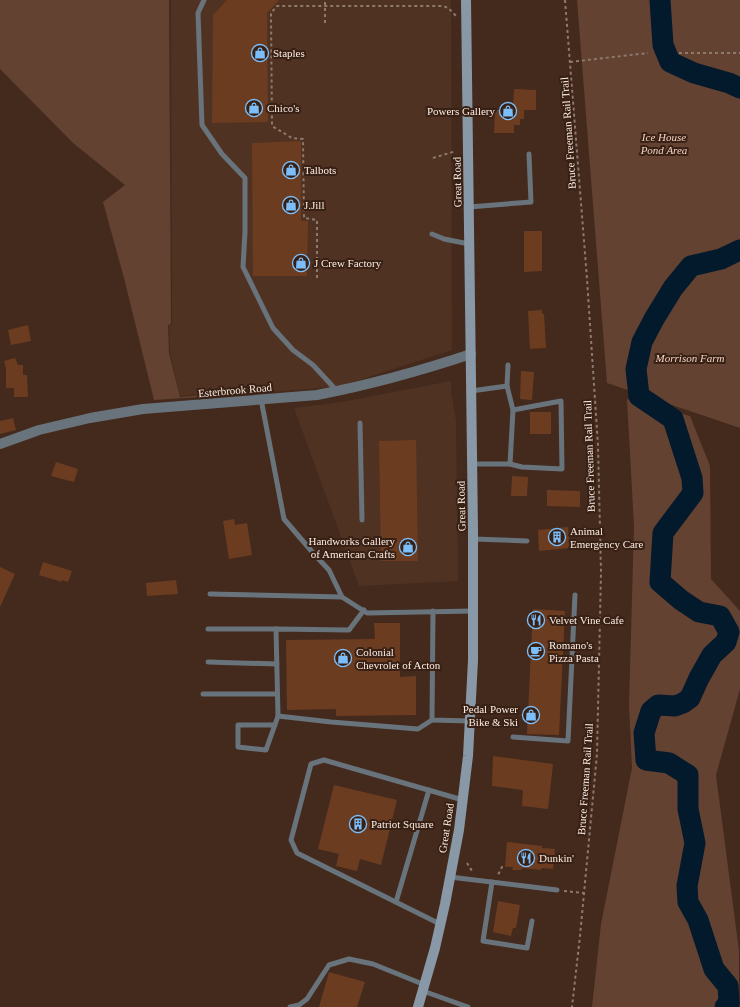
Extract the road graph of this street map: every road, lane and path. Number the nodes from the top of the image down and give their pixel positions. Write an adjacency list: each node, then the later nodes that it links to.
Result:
1 (204, 0): 22 (lane)
2 (466, 0): 15 (main road, Great Road)
3 (565, 0): 11 (path, Bruce Freeman Rail Trail)
4 (325, 2): 5 (path)
5 (325, 6): 6 (path); 7 (path); 18 (path)
6 (458, 18)
7 (325, 26)
8 (648, 53): 11 (path)
9 (679, 53): 10 (path)
10 (740, 53)
11 (570, 62): 59 (path, Bruce Freeman Rail Trail)
12 (456, 152): 14 (path)
13 (529, 154): 15 (lane)
14 (433, 158)
15 (469, 207): 17 (main road, Great Road)
16 (432, 234): 17 (lane)
17 (469, 244): 19 (main road, Great Road)
18 (317, 278)
19 (471, 354): 22 (street, Esterbrook Road); 23 (main road, Great Road)
20 (508, 365): 21 (lane)
21 (507, 386): 23 (lane); 25 (lane)
22 (337, 391): 24 (street, Esterbrook Road)
23 (472, 391): 28 (main road, Great Road)
24 (261, 400): 27 (street, Esterbrook Road); 35 (lane)
25 (513, 410): 29 (lane); 29 (lane)
26 (360, 424): 30 (lane)
27 (0, 444)
28 (472, 464): 29 (lane); 31 (main road, Great Road)
29 (510, 464)
30 (362, 520)
31 (473, 539): 32 (lane); 38 (main road, Great Road)
32 (527, 541)
33 (210, 594): 35 (lane)
34 (575, 595): 49 (lane)
35 (342, 597): 36 (lane)
36 (364, 610): 37 (lane); 40 (lane)
37 (433, 611): 38 (lane); 46 (lane)
38 (473, 611): 47 (main road, Great Road)
39 (208, 628): 40 (lane)
40 (276, 629): 42 (lane)
41 (208, 662): 42 (lane)
42 (277, 664): 44 (lane)
43 (203, 694): 44 (lane)
44 (277, 694): 45 (lane)
45 (278, 716): 46 (lane); 48 (lane)
46 (432, 720): 47 (lane)
47 (470, 721): 51 (main road, Great Road)
48 (275, 725): 48 (lane)
49 (513, 737)
50 (429, 790): 51 (lane); 60 (lane); 60 (lane)
51 (463, 800): 56 (main road, Great Road)
52 (466, 863): 54 (path)
53 (503, 865): 55 (path)
54 (479, 873)
55 (494, 874)
56 (450, 877): 57 (lane); 62 (main road, Great Road)
57 (492, 882): 58 (lane); 61 (lane)
58 (557, 890): 59 (path)
59 (584, 893): 67 (path, Bruce Freeman Rail Trail)
60 (396, 902): 62 (lane)
61 (532, 921)
62 (440, 924): 63 (main road, Great Road)
63 (424, 988): 64 (lane); 65 (main road, Great Road); 66 (lane)
64 (290, 1007)
65 (418, 1007)
66 (464, 1007)
67 (572, 1007)

